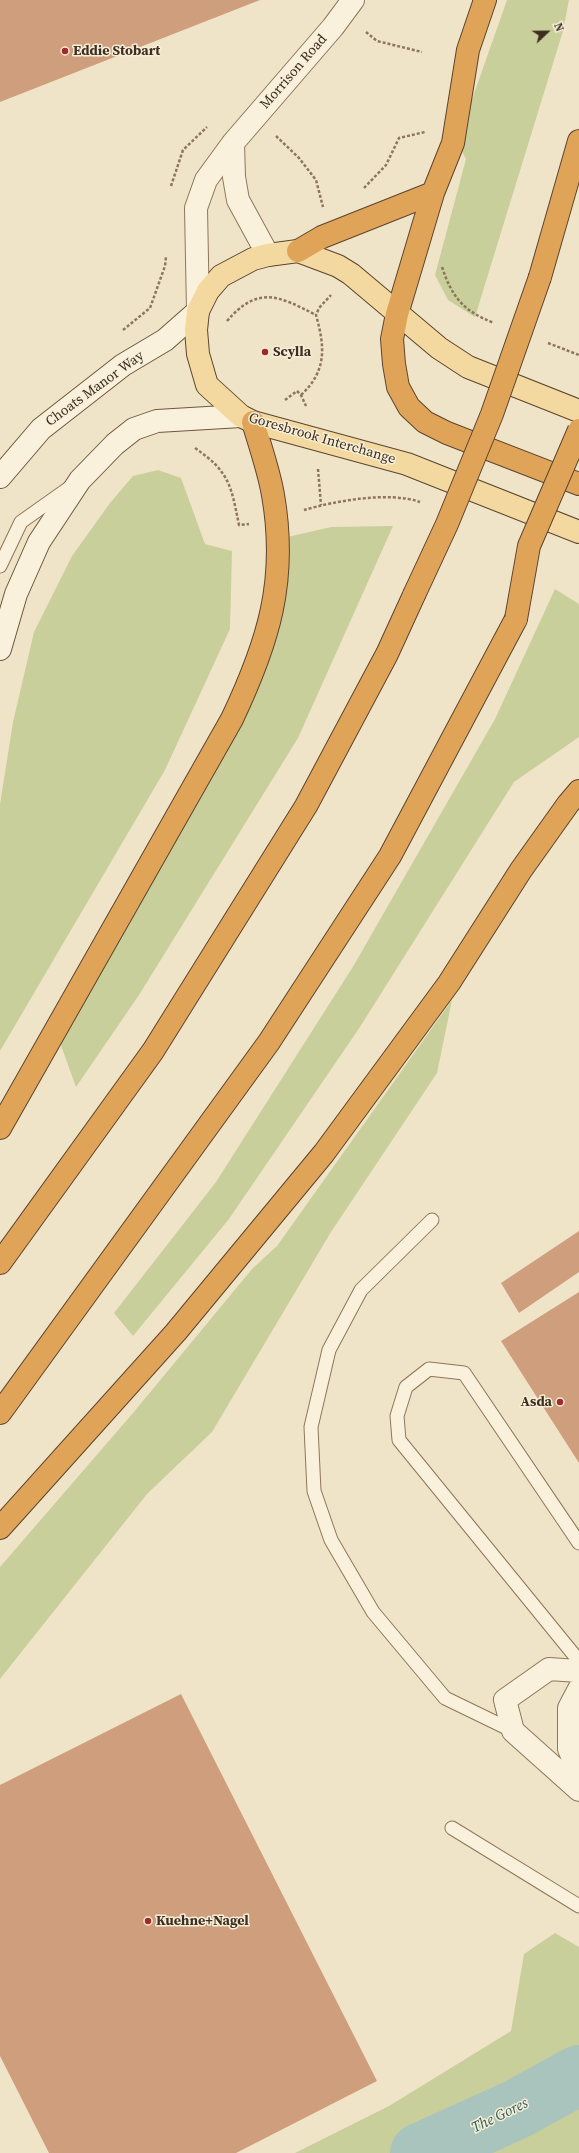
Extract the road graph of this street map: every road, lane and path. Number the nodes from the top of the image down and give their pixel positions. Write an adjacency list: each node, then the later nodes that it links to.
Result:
1 (353, 0): 9 (street, Morrison Road)
2 (485, 0): 12 (highway)
3 (360, 28): 4 (path)
4 (422, 52)
5 (210, 124): 10 (path)
6 (428, 132): 11 (path)
7 (273, 133): 13 (path)
8 (579, 141): 44 (highway, bridge)
9 (233, 143): 16 (street); 19 (street, Morrison Road)
10 (170, 190)
11 (360, 190)
12 (433, 193): 15 (highway); 20 (highway)
13 (330, 207)
14 (167, 251): 24 (path)
15 (298, 251): 16 (main road, Goresbrook Interchange); 20 (main road, Goresbrook Interchange)
16 (268, 254): 19 (main road, Goresbrook Interchange)
17 (442, 266): 22 (path)
18 (319, 308): 21 (path)
19 (198, 311): 29 (main road, Goresbrook Interchange); 33 (street, Choats Manor Way)
20 (397, 314): 28 (main road, Goresbrook Interchange); 35 (highway)
21 (316, 315): 23 (path); 27 (path)
22 (502, 326)
23 (223, 328)
24 (122, 330)
25 (544, 341): 26 (path)
26 (579, 354)
27 (282, 403)
28 (579, 411)
29 (247, 419): 34 (street); 38 (main road, Goresbrook Interchange); 42 (highway)
30 (579, 430): 45 (highway, bridge)
31 (188, 448): 37 (path)
32 (318, 469): 36 (path)
33 (0, 477)
34 (80, 480): 39 (lane); 40 (street)
35 (579, 484)
36 (321, 506)
37 (251, 523)
38 (579, 532)
39 (0, 566)
40 (0, 649)
41 (579, 791): 46 (highway)
42 (0, 1128)
43 (432, 1220): 51 (lane)
44 (0, 1263)
45 (0, 1413)
46 (0, 1528)
47 (579, 1543): 48 (lane)
48 (579, 1661)
49 (579, 1671): 51 (street)
50 (579, 1689): 52 (street)
51 (513, 1731): 53 (street)
52 (579, 1772)
53 (579, 1790)
54 (452, 1828): 55 (lane)
55 (579, 1906)

